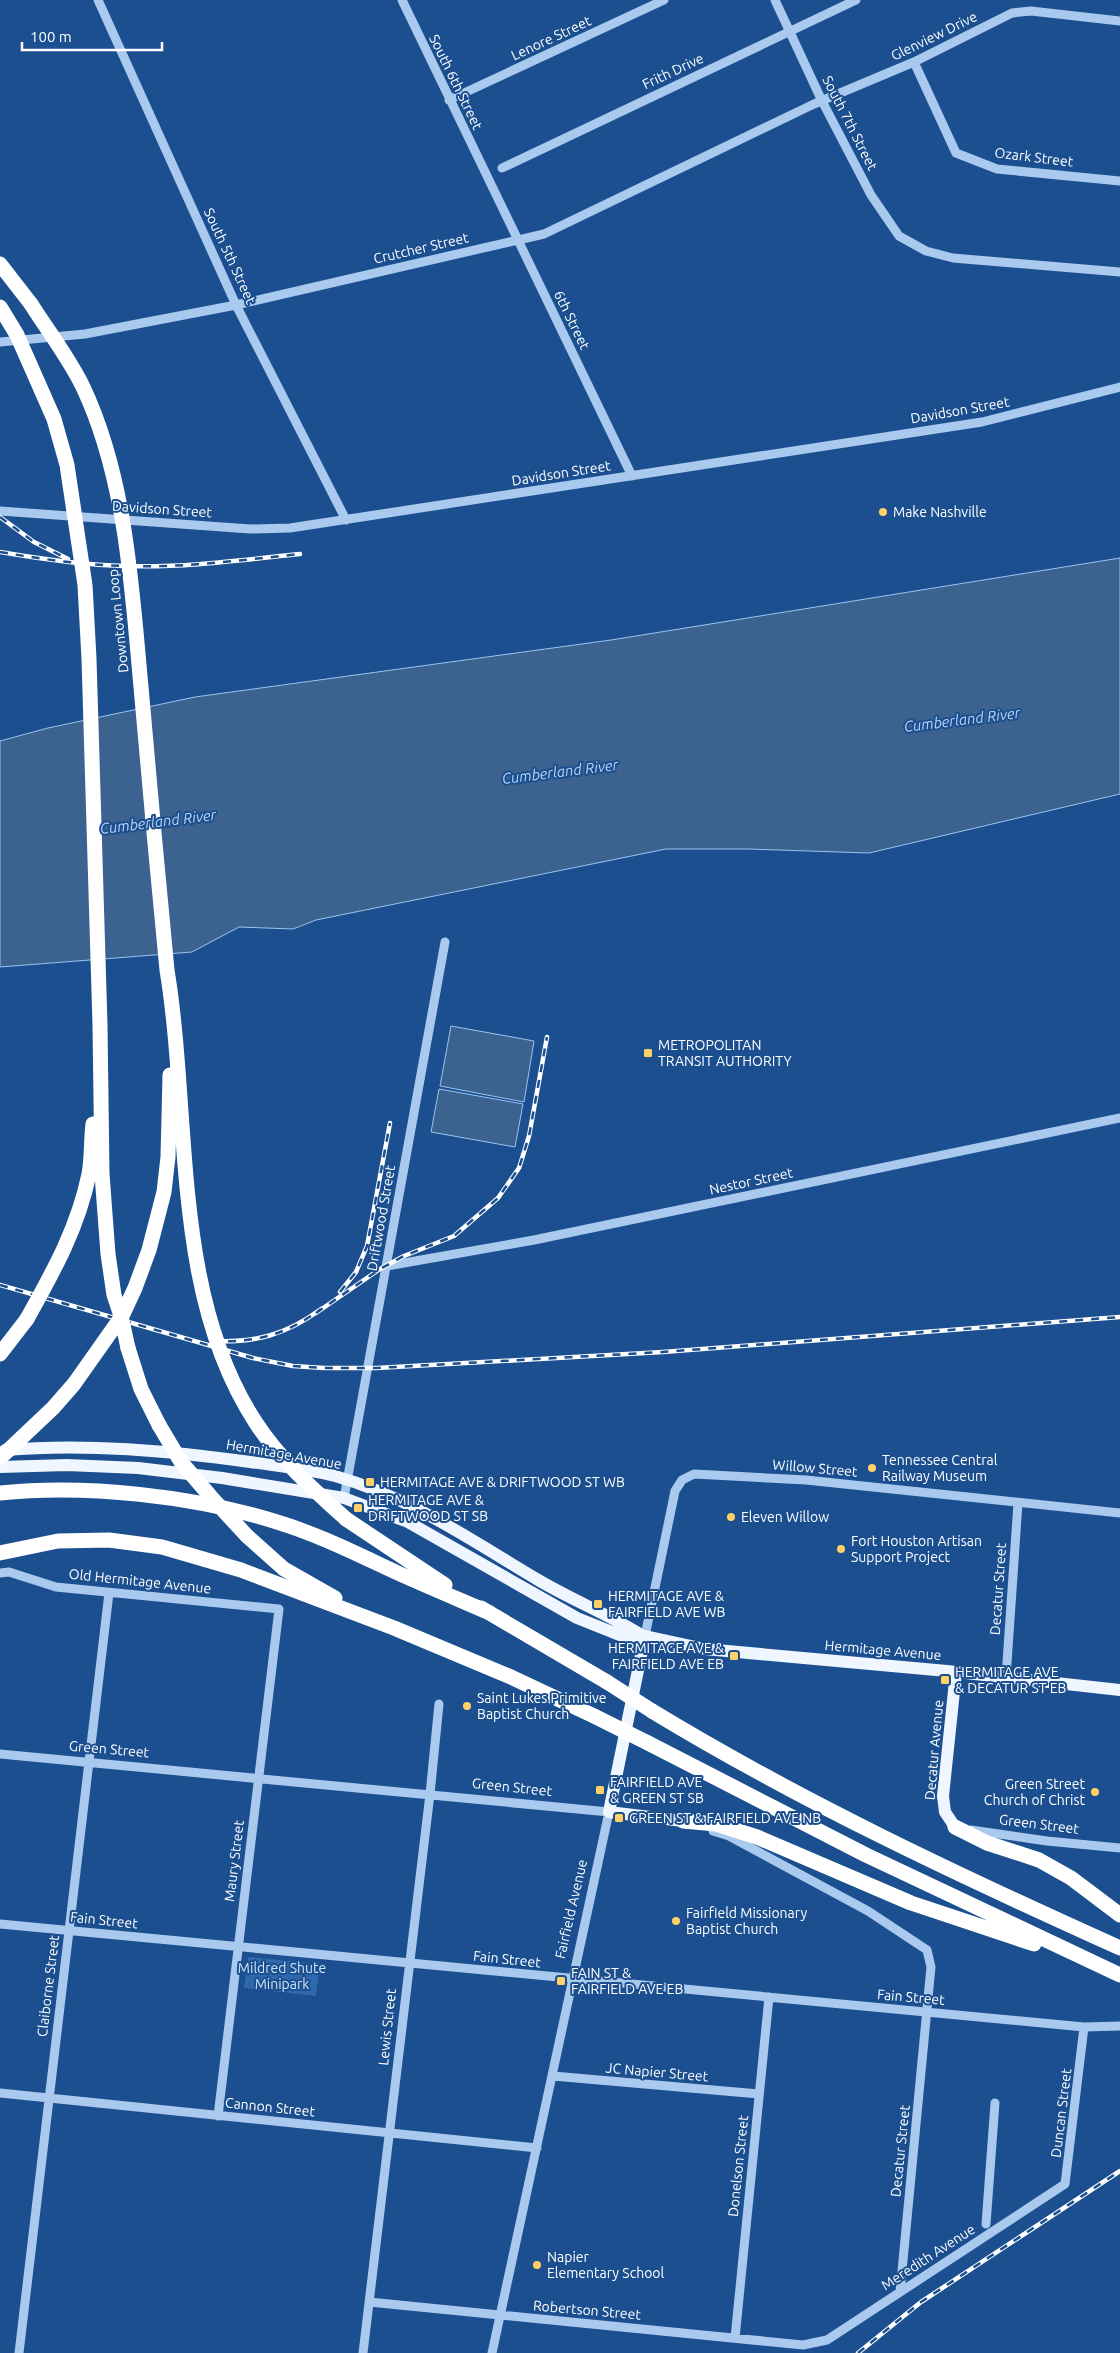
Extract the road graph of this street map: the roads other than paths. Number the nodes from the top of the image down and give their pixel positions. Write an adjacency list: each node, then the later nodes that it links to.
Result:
1 (98, 0): 17 (street, South 5th Street)
2 (402, 0): 9 (street, South 6th Street)
3 (664, 0): 9 (street, Lenore Street)
4 (775, 0): 7 (street, South 7th Street)
5 (856, 0): 7 (street, Frith Drive)
6 (1120, 21): 8 (street, Glenview Drive)
7 (790, 31): 10 (street, South 7th Street); 11 (street, Frith Drive)
8 (914, 62): 10 (street, Glenview Drive); 13 (street, Ozark Street)
9 (450, 100): 12 (street, South 6th Street)
10 (822, 100): 14 (street, Crutcher Street); 16 (street, South 7th Street)
11 (502, 168)
12 (486, 176): 14 (street, 6th Street)
13 (1120, 181)
14 (518, 240): 17 (street, Crutcher Street); 21 (street, 6th Street)
15 (0, 264): 25 (highway, Downtown Loop, bridge)
16 (1120, 272)
17 (236, 304): 19 (street, Crutcher Street); 23 (street, South 5th Street)
18 (0, 306): 26 (highway, bridge)
19 (0, 342)
20 (1120, 388): 21 (street, Davidson Street)
21 (632, 476): 23 (street, Davidson Street)
22 (0, 511): 23 (street, Davidson Street)
23 (346, 520)
24 (444, 942): 28 (street, Driftwood Street)
25 (173, 1006): 31 (highway, bridge); 43 (highway, bridge)
26 (100, 1025): 29 (highway, bridge); 44 (highway, bridge)
27 (1120, 1118): 28 (street, Nestor Street)
28 (387, 1266): 34 (street, Driftwood Street)
29 (0, 1354)
30 (0, 1450): 34 (main road, Hermitage Avenue)
31 (0, 1458)
32 (0, 1467): 36 (main road, Hermitage Avenue)
33 (688, 1476): 37 (street, Willow Street); 45 (street, Fairfield Avenue)
34 (347, 1480): 36 (street, Driftwood Street); 45 (main road, Hermitage Avenue)
35 (0, 1493): 43 (highway)
36 (344, 1498): 45 (main road, Hermitage Avenue)
37 (1018, 1503): 38 (street, Willow Street); 47 (street, Decatur Street)
38 (1120, 1513)
39 (0, 1553): 44 (highway)
40 (0, 1574): 41 (street, Old Hermitage Avenue)
41 (109, 1592): 42 (street, Old Hermitage Avenue); 51 (street, Claiborne Street)
42 (279, 1609): 52 (street, Maury Street)
43 (490, 1613): 62 (highway, bridge)
44 (394, 1628): 64 (highway, bridge)
45 (645, 1636): 46 (main road, Hermitage Avenue); 54 (main road, Fairfield Avenue)
46 (956, 1672): 47 (main road, Hermitage Avenue); 56 (main road, Decatur Avenue)
47 (1006, 1677): 48 (main road, Hermitage Avenue)
48 (1120, 1690)
49 (438, 1704): 53 (street, Lewis Street)
50 (0, 1754): 51 (street, Green Street)
51 (89, 1762): 52 (street, Green Street); 60 (street, Claiborne Street)
52 (257, 1778): 53 (street, Green Street); 61 (street, Maury Street)
53 (430, 1794): 54 (street, Green Street); 63 (street, Lewis Street)
54 (609, 1812): 55 (main road, Green Street); 66 (street, Fairfield Avenue)
55 (683, 1821): 64 (highway); 68 (street, Green Street)
56 (955, 1826): 57 (street, Green Street); 58 (highway)
57 (1120, 1848)
58 (1120, 1915)
59 (0, 1924): 60 (street, Fain Street)
60 (68, 1930): 61 (street, Fain Street); 74 (street, Claiborne Street)
61 (237, 1947): 63 (street, Fain Street); 76 (street, Maury Street)
62 (1120, 1948)
63 (408, 1963): 66 (street, Fain Street); 77 (street, Lewis Street)
64 (1103, 1967): 65 (highway)
65 (1120, 1975)
66 (571, 1979): 67 (street, Fain Street); 71 (street, Fairfield Avenue)
67 (769, 1997): 68 (street, Fain Street); 73 (street, Donelson Street)
68 (928, 2012): 70 (street, Fain Street); 81 (street, Decatur Street)
69 (1120, 2026): 70 (street, Fain Street)
70 (1084, 2027): 79 (street, Duncan Street)
71 (553, 2076): 73 (street, JC Napier Street); 78 (street, Fairfield Avenue)
72 (0, 2093): 74 (street, Cannon Street)
73 (759, 2094): 84 (street, Donelson Street)
74 (48, 2098): 76 (street, Cannon Street); 86 (street, Claiborne Street)
75 (995, 2103): 80 (street)
76 (218, 2116): 77 (street, Cannon Street)
77 (389, 2133): 78 (street, Cannon Street); 82 (street, Lewis Street)
78 (537, 2148): 83 (street, Fairfield Avenue)
79 (1065, 2184): 81 (street, Meredith Avenue)
80 (986, 2224)
81 (900, 2292): 85 (street, Meredith Avenue)
82 (369, 2302): 83 (street, Robertson Street); 87 (street, Lewis Street)
83 (501, 2316): 84 (street, Robertson Street); 88 (street, Fairfield Avenue)
84 (735, 2338): 85 (street, Robertson Street)
85 (802, 2345)
86 (19, 2353)
87 (363, 2353)
88 (492, 2353)

